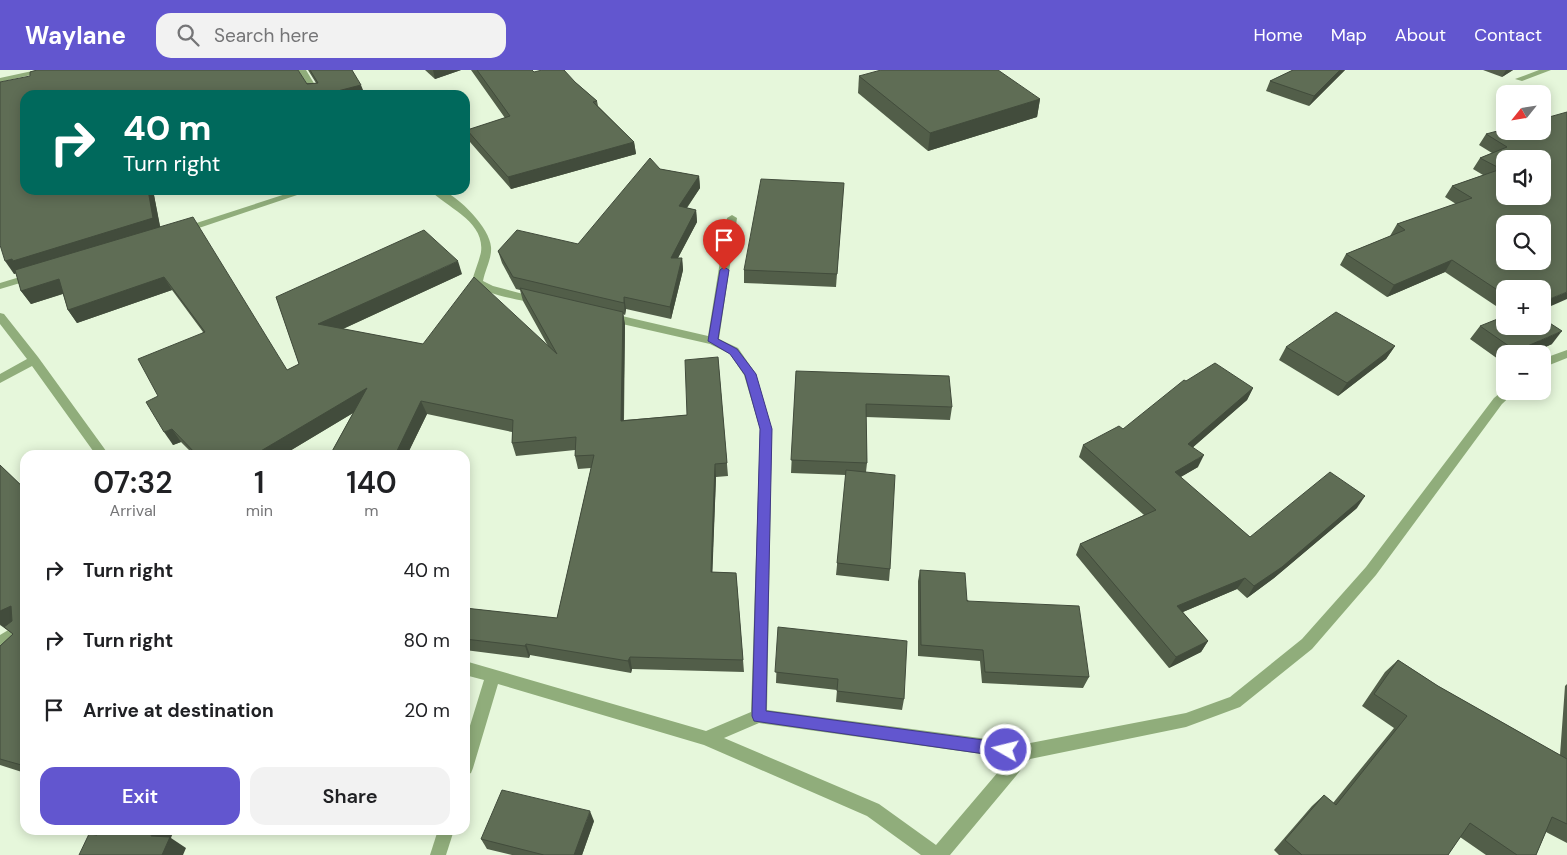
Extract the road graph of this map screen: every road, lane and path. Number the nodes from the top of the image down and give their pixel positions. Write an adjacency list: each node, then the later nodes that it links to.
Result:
1 (49, 70): 5 (street)
2 (302, 70): 6 (street)
3 (1547, 70): 4 (street)
4 (1519, 79)
5 (0, 80)
6 (314, 90)
7 (292, 195): 10 (street)
8 (441, 195): 13 (street)
9 (732, 218): 16 (street)
10 (177, 232)
11 (47, 272): 12 (street)
12 (0, 286)
13 (548, 303)
14 (594, 314): 16 (street)
15 (0, 317): 18 (street)
16 (713, 341): 27 (street)
17 (1567, 354): 19 (street)
18 (34, 360): 20 (street); 22 (street)
19 (1551, 360)
20 (0, 380)
21 (1500, 400): 30 (street)
22 (99, 450)
23 (20, 630): 24 (street)
24 (0, 644)
25 (470, 669): 26 (street)
26 (493, 676): 28 (street); 29 (street)
27 (759, 716): 28 (street); 30 (street)
28 (706, 738): 33 (street)
29 (470, 752)
30 (1025, 752): 34 (street)
31 (444, 835): 32 (street)
32 (438, 855)
33 (935, 855)
34 (939, 855)

